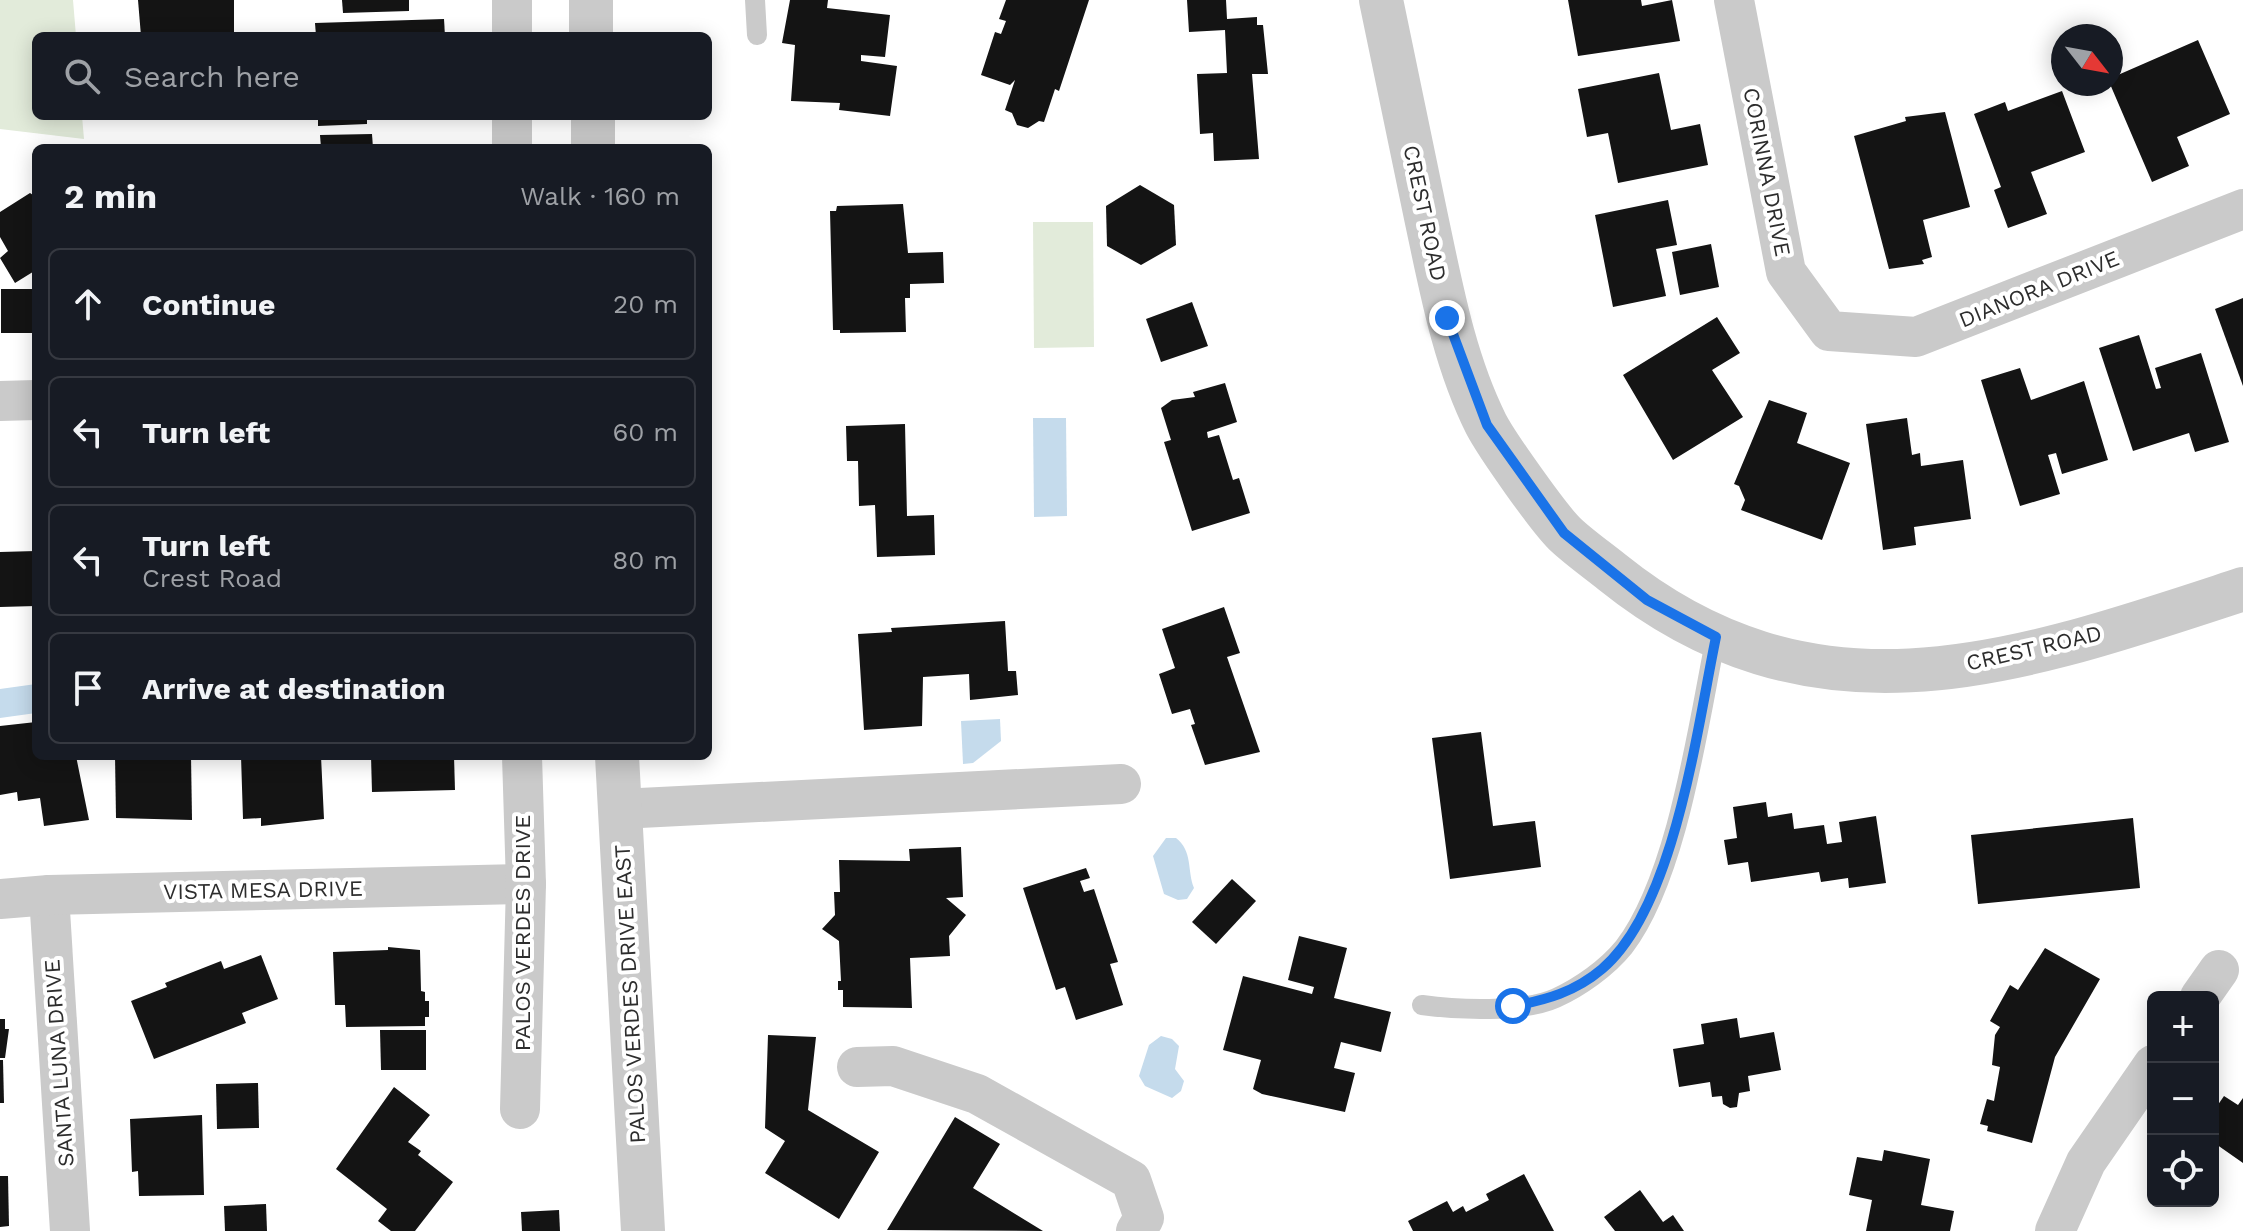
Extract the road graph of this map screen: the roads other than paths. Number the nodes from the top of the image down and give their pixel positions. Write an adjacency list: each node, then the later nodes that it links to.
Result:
1 (512, 0): 6 (street)
2 (591, 0): 7 (street)
3 (755, 0): 8 (lane)
4 (1381, 0): 18 (street, CREST ROAD)
5 (1734, 0): 14 (street, CORINNA DRIVE)
6 (512, 32)
7 (591, 32)
8 (757, 35)
9 (512, 120): 11 (street)
10 (593, 120): 12 (street)
11 (512, 144)
12 (593, 144)
13 (2243, 209): 14 (street, DIANORA DRIVE)
14 (1829, 331)
15 (32, 400): 16 (street)
16 (0, 401)
17 (2243, 589): 18 (street, CREST ROAD)
18 (1716, 637): 26 (lane)
19 (522, 760): 23 (street, PALOS VERDES DRIVE)
20 (617, 760): 22 (street, PALOS VERDES DRIVE EAST)
21 (1121, 784): 22 (street)
22 (620, 809): 31 (street, PALOS VERDES DRIVE EAST)
23 (526, 884): 24 (street, VISTA MESA DRIVE); 29 (street, PALOS VERDES DRIVE)
24 (49, 895): 25 (street, VISTA MESA DRIVE); 30 (street, SANTA LUNA DRIVE)
25 (0, 899)
26 (1422, 1005)
27 (857, 1067): 32 (street)
28 (2147, 1074): 33 (street)
29 (520, 1109)
30 (70, 1231)
31 (643, 1231)
32 (1136, 1231)
33 (2055, 1231)

